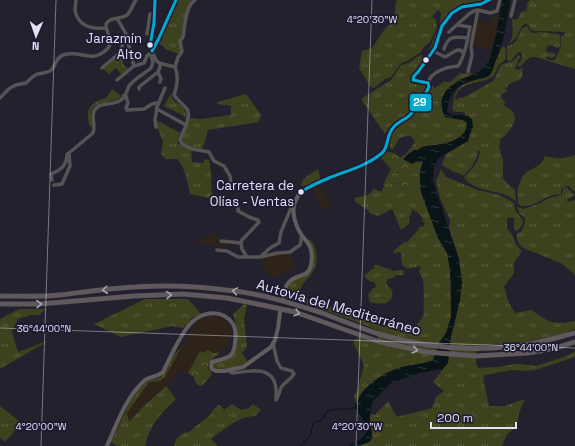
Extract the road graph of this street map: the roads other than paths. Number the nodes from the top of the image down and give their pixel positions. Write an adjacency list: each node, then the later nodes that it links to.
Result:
1 (76, 0): 14 (street)
2 (136, 0): 12 (street)
3 (155, 0): 10 (street)
4 (176, 0): 21 (street)
5 (195, 0): 25 (street)
6 (489, 0): 20 (main road)
7 (500, 0): 9 (street)
8 (515, 0): 11 (street)
9 (478, 10): 13 (street); 28 (street)
10 (155, 13): 17 (street); 21 (street)
11 (511, 16)
12 (117, 18): 14 (street); 16 (street)
13 (457, 25): 15 (street); 18 (street)
14 (106, 28): 35 (street)
15 (449, 32)
16 (126, 34): 24 (street); 26 (street)
17 (146, 34)
18 (468, 38): 19 (street); 22 (street)
19 (444, 49)
20 (433, 51): 22 (street); 31 (main road)
21 (151, 52): 23 (street); 24 (street); 34 (street)
22 (464, 53): 31 (street)
23 (159, 63): 25 (street); 27 (street)
24 (134, 66): 29 (street)
25 (175, 67): 37 (street)
26 (102, 68)
27 (158, 72): 30 (street); 33 (street)
28 (468, 72)
29 (116, 80)
30 (160, 82)
31 (428, 83): 43 (main road)
32 (165, 88): 36 (street)
33 (139, 89)
34 (126, 96): 36 (street); 39 (street)
35 (0, 98)
36 (157, 107): 37 (street); 38 (street)
37 (186, 125): 41 (street)
38 (156, 127)
39 (69, 153): 40 (street); 42 (street)
40 (52, 180)
41 (231, 184)
42 (54, 185)
43 (294, 207): 45 (main road); 50 (street)
44 (238, 208): 47 (street)
45 (302, 236): 50 (street); 52 (main road)
46 (221, 241): 47 (street)
47 (241, 243): 49 (street)
48 (217, 250): 49 (street)
49 (247, 257): 50 (street)
50 (260, 257)
51 (0, 296): 55 (highway, Autovía del Mediterráneo, one-way to 51)
52 (283, 297)
53 (0, 304): 56 (highway, Autovía del Mediterráneo, one-way to 56)
54 (280, 312): 57 (main road)
55 (575, 333)
56 (575, 342)
57 (273, 343): 58 (main road); 58 (street)
58 (229, 370): 59 (main road)
59 (107, 446)

